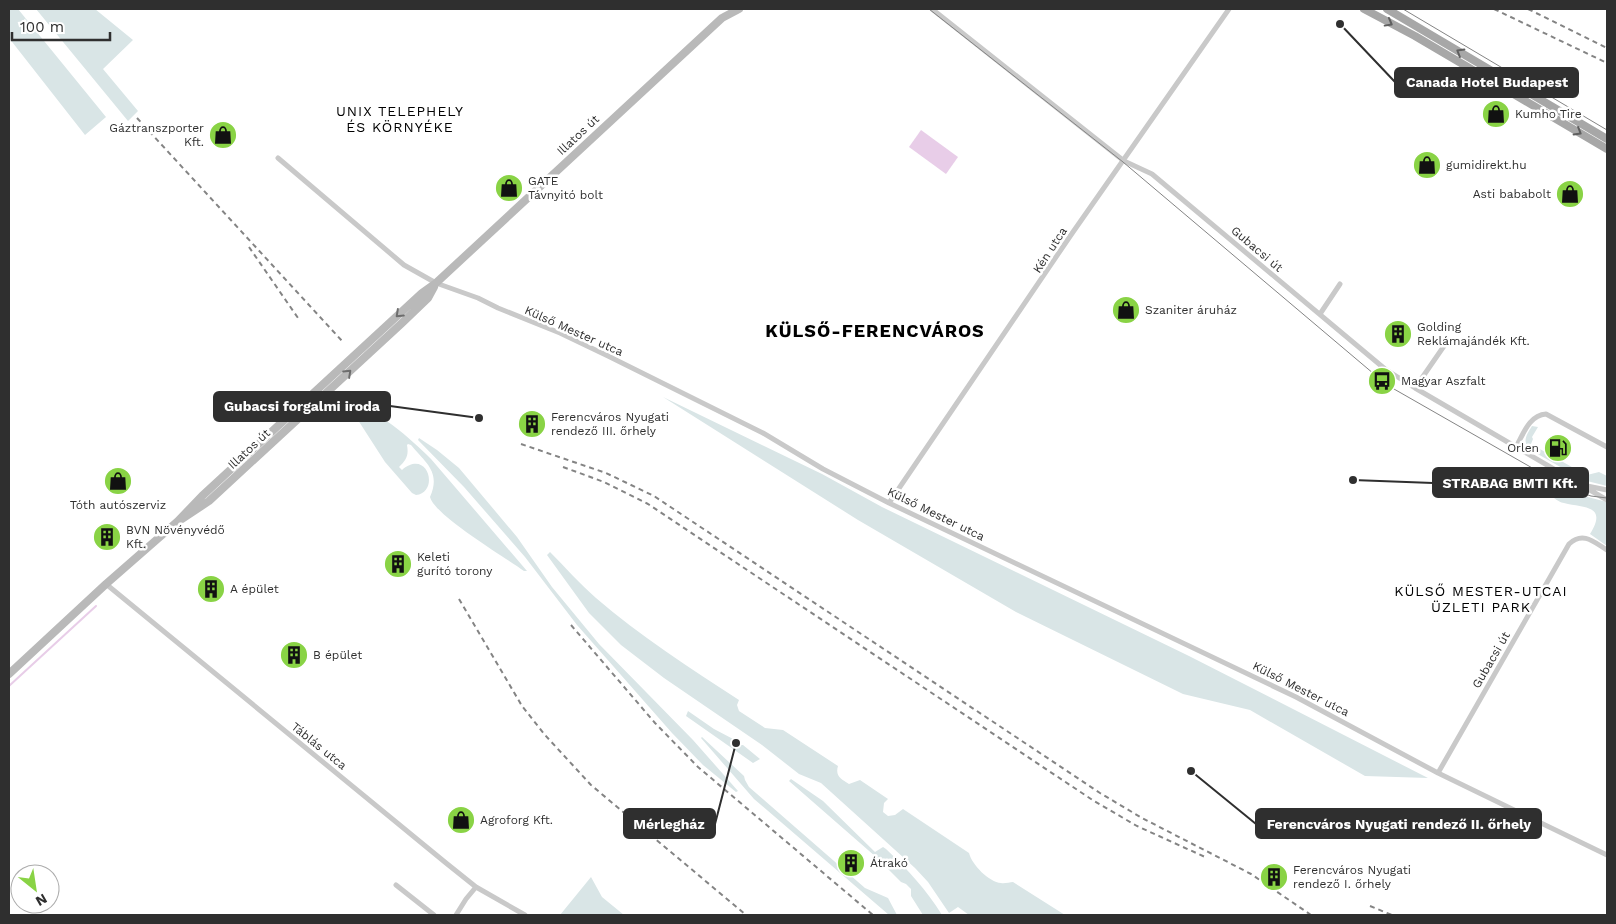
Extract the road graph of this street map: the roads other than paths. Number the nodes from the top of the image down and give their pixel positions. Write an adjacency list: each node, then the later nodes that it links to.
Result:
1 (739, 9): 10 (street, Illatos út)
2 (932, 9): 9 (street, Gubacsi út)
3 (1230, 9): 9 (street, Kén utca)
4 (1364, 9): 7 (main road, one-way to 7)
5 (1387, 9): 6 (main road, one-way to 5)
6 (1607, 139)
7 (1607, 149)
8 (278, 158): 10 (street, Külső Mester utca)
9 (1124, 161): 12 (street, Gubacsi út); 20 (street, Kén utca)
10 (436, 283): 20 (street, Külső Mester utca); 22 (street, Illatos út)
11 (1340, 284): 12 (street)
12 (1320, 314): 14 (street, Gubacsi út)
13 (1444, 346): 14 (street)
14 (1415, 388): 15 (street, Gubacsi út)
15 (1516, 447): 16 (street); 17 (street, Gubacsi út)
16 (1607, 447)
17 (1582, 485): 18 (street, Gubacsi út); 19 (street, Gubacsi út)
18 (1607, 490)
19 (1607, 500)
20 (889, 503): 24 (street, Külső Mester utca)
21 (1607, 550): 24 (street, Gubacsi út)
22 (106, 584): 23 (street, Illatos út); 27 (street, Táblás utca)
23 (9, 674)
24 (1438, 772): 25 (street, Külső Mester utca)
25 (1607, 856)
26 (396, 884): 29 (street)
27 (476, 887): 28 (street, Táblás utca); 30 (street)
28 (521, 914)
29 (434, 915)
30 (456, 915)

